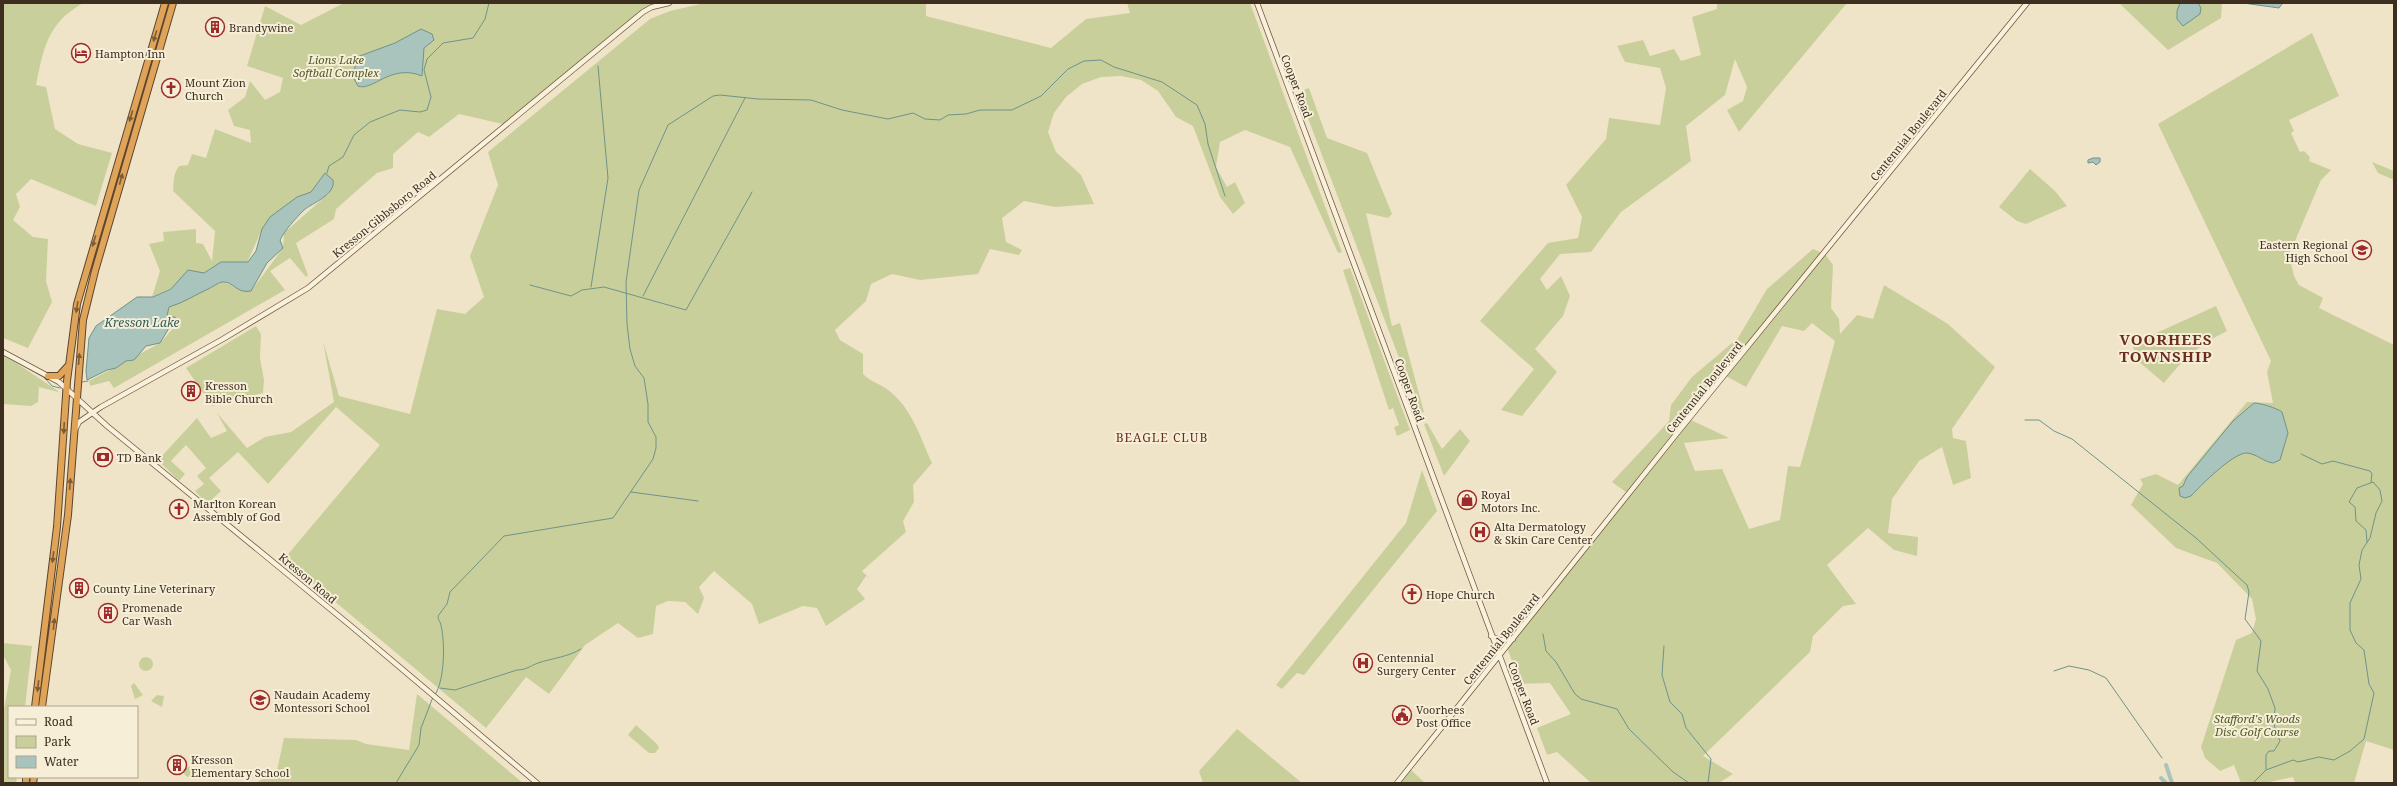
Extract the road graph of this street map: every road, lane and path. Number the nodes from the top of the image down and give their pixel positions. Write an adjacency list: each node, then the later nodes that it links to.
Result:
1 (165, 3): 7 (highway, one-way to 7)
2 (173, 3): 10 (highway, one-way to 2)
3 (669, 3): 11 (main road, Kresson-Gibbsboro Road)
4 (1257, 3): 13 (main road, Cooper Road)
5 (2027, 3): 14 (main road, Centennial Boulevard)
6 (3, 352): 8 (main road, Kresson Road)
7 (70, 362): 8 (highway); 9 (highway)
8 (48, 376): 9 (main road, Kresson Road)
9 (66, 389): 10 (main road, Kresson Road); 15 (highway, one-way to 15)
10 (76, 398): 11 (main road, Kresson Road); 12 (highway)
11 (93, 414): 12 (main road, Kresson-Gibbsboro Road); 20 (main road, Kresson Road)
12 (74, 433): 17 (highway, one-way to 12)
13 (1491, 636): 14 (main road); 16 (main road, Cooper Road)
14 (1513, 639): 16 (main road, Centennial Boulevard)
15 (43, 640): 17 (highway); 18 (highway, one-way to 18)
16 (1500, 655): 21 (main road, Centennial Boulevard); 22 (main road, Cooper Road)
17 (48, 663): 19 (highway)
18 (35, 706)
19 (42, 706)
20 (537, 783)
21 (1397, 783)
22 (1547, 783)

